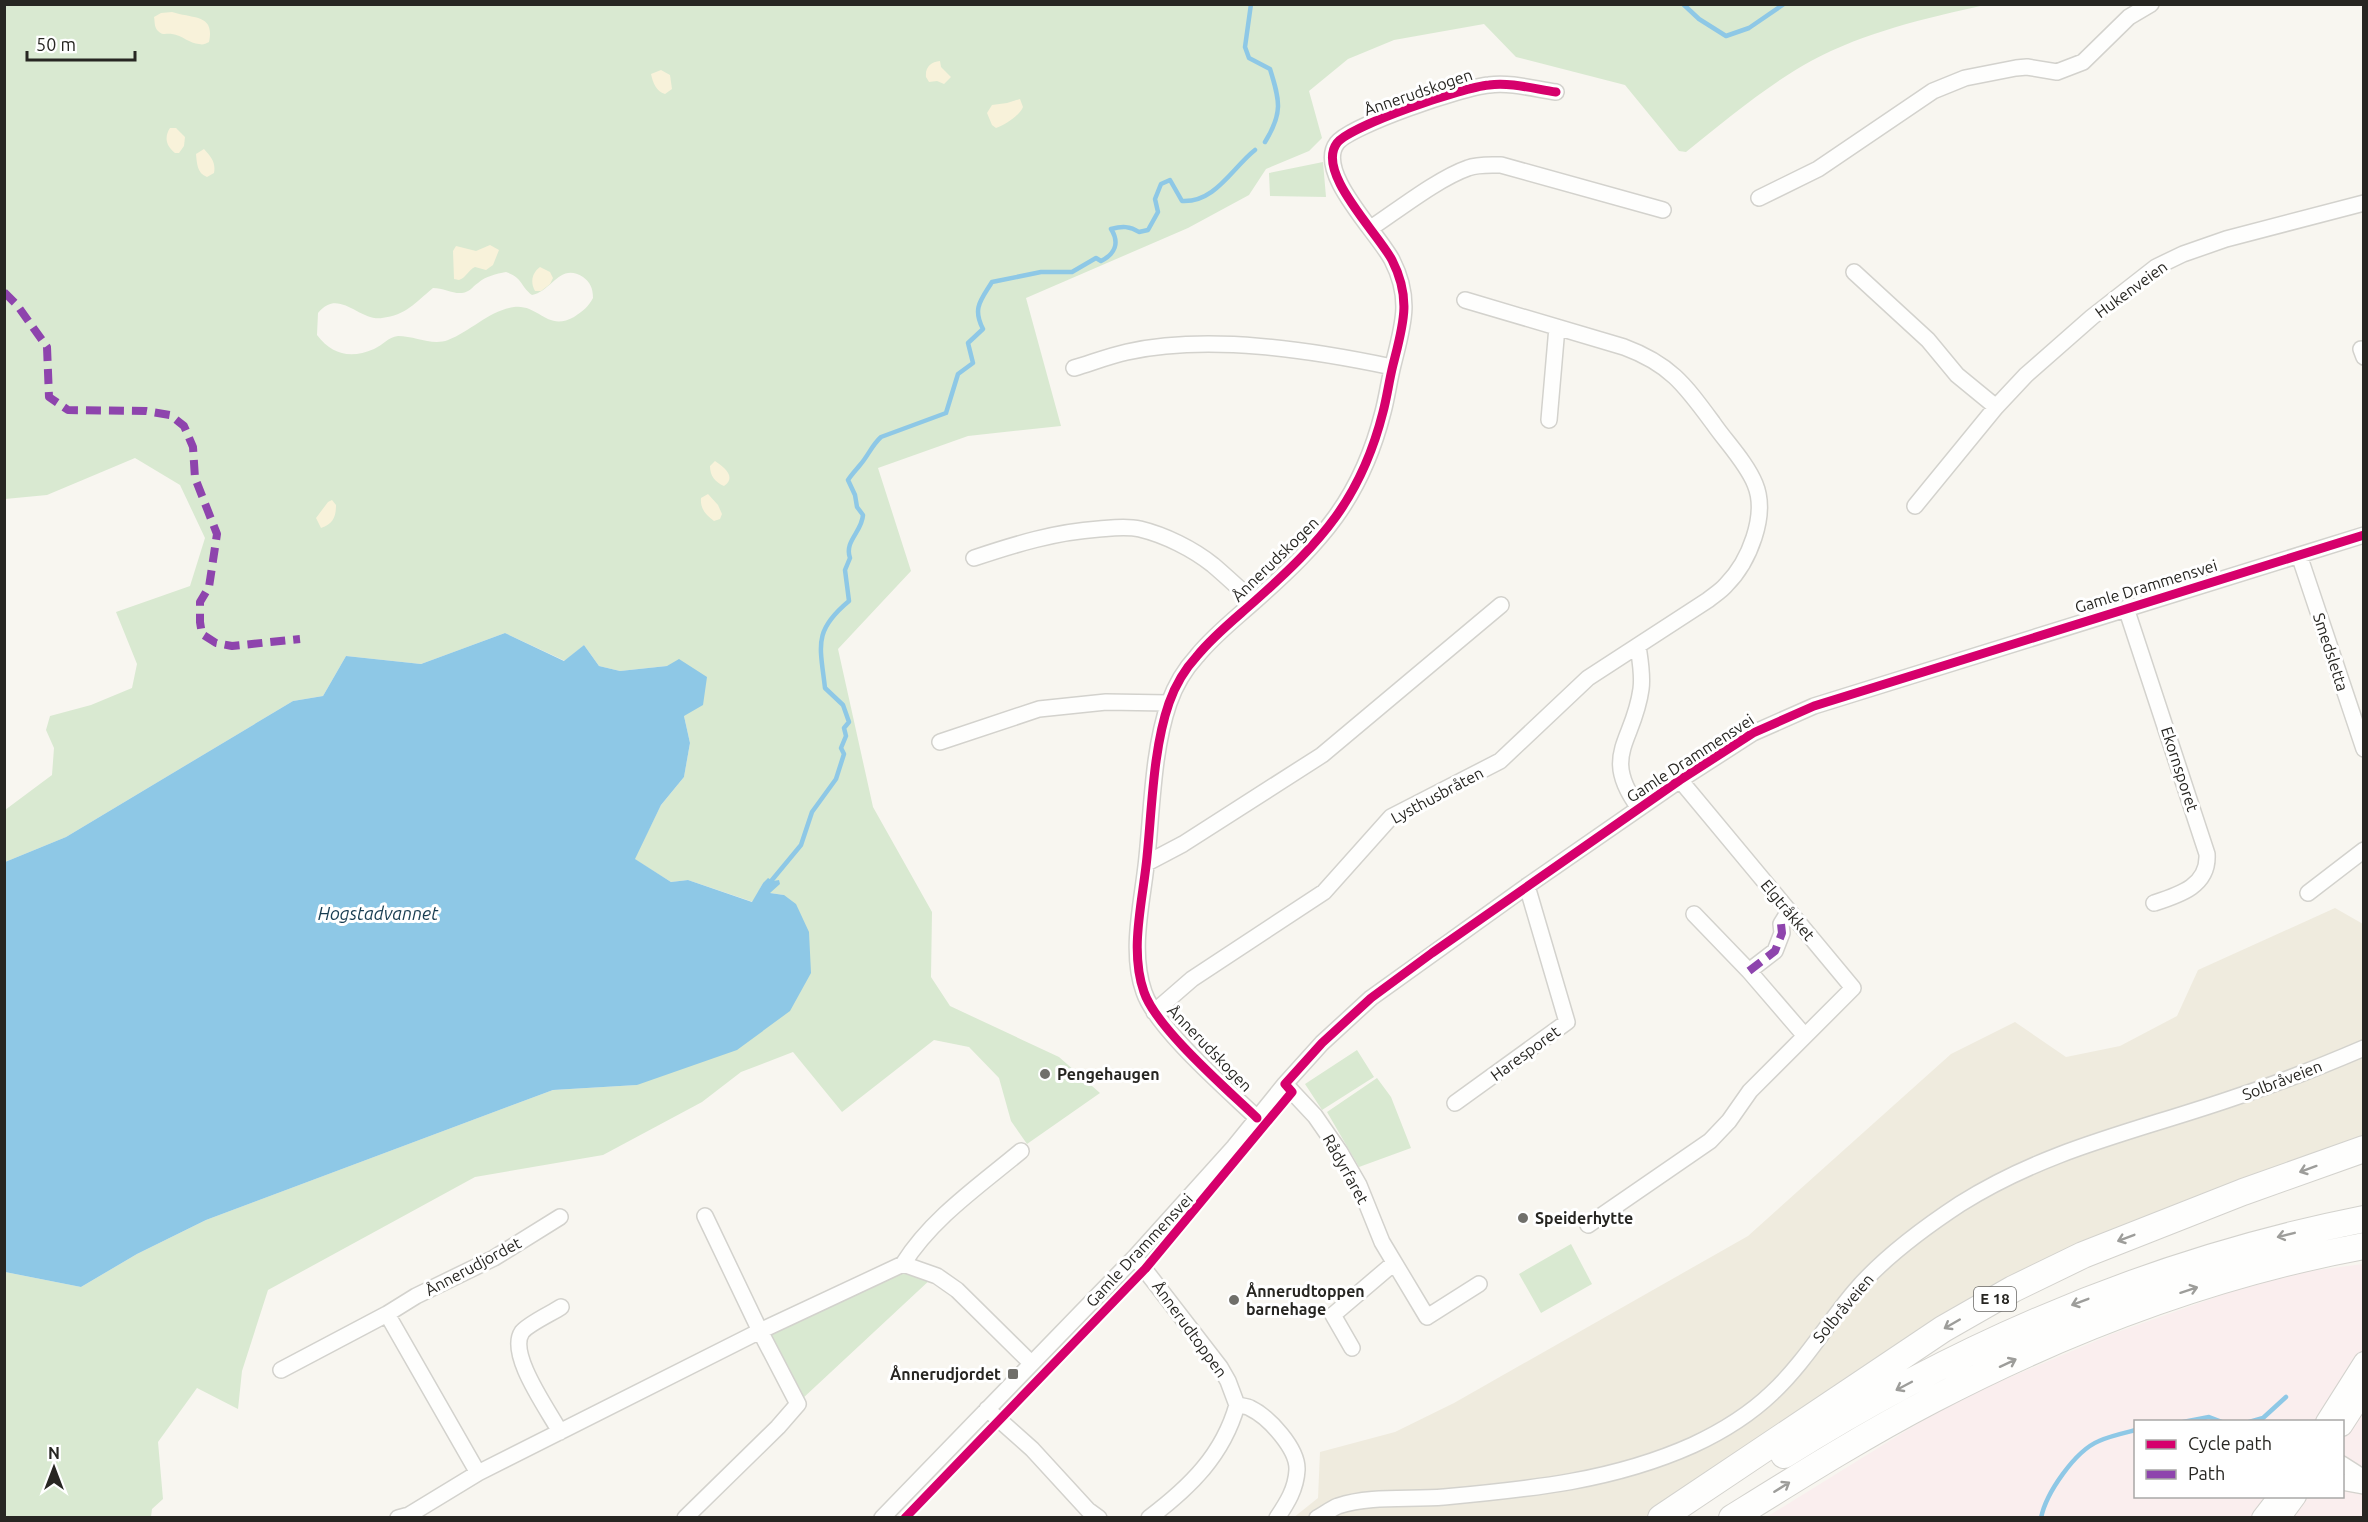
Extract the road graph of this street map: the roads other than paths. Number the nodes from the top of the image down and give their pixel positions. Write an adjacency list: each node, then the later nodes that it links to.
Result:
1 (2151, 4): 3 (street)
2 (1556, 92): 6 (street, Ånnerudskogen)
3 (1758, 198)
4 (2364, 203): 12 (street, Hukenveien)
5 (1663, 210): 6 (street)
6 (1371, 228): 10 (street, Ånnerudskogen)
7 (1854, 272): 12 (street)
8 (1465, 300): 9 (street, Lysthusbråten)
9 (1557, 327): 13 (street); 21 (street, Lysthusbråten)
10 (1392, 367): 11 (street); 18 (street, Ånnerudskogen)
11 (1074, 368)
12 (1996, 407): 14 (street, Hukenveien)
13 (1549, 420)
14 (1915, 507)
15 (2364, 535): 16 (street, Gamle Drammensvei)
16 (2299, 555): 20 (street, Gamle Drammensvei); 24 (street, Smedsletta)
17 (974, 558): 18 (street, Ånnerudskogen)
18 (1254, 602): 22 (street, Ånnerudskogen)
19 (1501, 605): 28 (street)
20 (2126, 608): 25 (street, Gamle Drammensvei); 31 (street, Ekornsporet)
21 (1638, 646): 26 (street); 35 (street, Lysthusbråten)
22 (1169, 703): 23 (street); 28 (street, Ånnerudskogen)
23 (940, 742)
24 (2364, 749)
25 (1680, 780): 26 (street, Gamle Drammensvei); 32 (street, Elgtråkket)
26 (1639, 808): 29 (street, Gamle Drammensvei)
27 (2364, 850): 30 (street)
28 (1147, 863): 35 (street, Ånnerudskogen)
29 (1527, 886): 38 (street, Gamle Drammensvei); 39 (street, Haresporet)
30 (2308, 893)
31 (2154, 903)
32 (1789, 911): 34 (street); 36 (street, Elgtråkket)
33 (1694, 914): 34 (street)
34 (1749, 971): 36 (street)
35 (1154, 1012): 40 (street, Ånnerudskogen)
36 (1805, 1036): 46 (street, Elgtråkket)
37 (2364, 1048): 78 (street, Solbråveien)
38 (1285, 1084): 40 (street, Gamle Drammensvei); 49 (street, Rådyrfaret)
39 (1455, 1103)
40 (1257, 1118): 48 (street, Gamle Drammensvei)
41 (2364, 1149): 79 (highway, E 18, one-way to 79)
42 (1021, 1151): 50 (street)
43 (705, 1216): 54 (street)
44 (560, 1217): 53 (street, Ånnerudjordet)
45 (2364, 1219): 80 (highway, E 18, one-way to 80)
46 (1588, 1225)
47 (2364, 1246): 81 (highway, one-way to 47)
48 (1135, 1257): 57 (street, Gamle Drammensvei); 60 (street, Ånnerudtoppen)
49 (1394, 1263): 51 (street, Rådyrfaret); 55 (street)
50 (903, 1264): 54 (street); 57 (street)
51 (1479, 1284)
52 (561, 1307): 64 (street)
53 (387, 1314): 58 (street, Ånnerudjordet); 66 (street)
54 (760, 1331): 64 (street); 73 (street)
55 (1352, 1348)
56 (2364, 1362): 62 (main road)
57 (1031, 1363): 61 (street, Gamle Drammensvei)
58 (281, 1370)
59 (2364, 1392): 63 (main road)
60 (1236, 1405): 76 (street); 77 (street)
61 (987, 1409): 74 (street, Gamle Drammensvei); 75 (street)
62 (2327, 1420)
63 (2344, 1424)
64 (560, 1432): 66 (street)
65 (2344, 1465): 67 (street)
66 (478, 1473): 72 (street)
67 (2364, 1478)
68 (2344, 1482): 69 (street)
69 (2364, 1486)
70 (2277, 1498): 82 (main road)
71 (2295, 1498): 83 (main road)
72 (398, 1518)
73 (685, 1518)
74 (882, 1518)
75 (1099, 1518)
76 (1149, 1518)
77 (1277, 1518)
78 (1317, 1518)
79 (1661, 1518)
80 (1685, 1518)
81 (1732, 1518)
82 (2262, 1518)
83 (2280, 1518)

